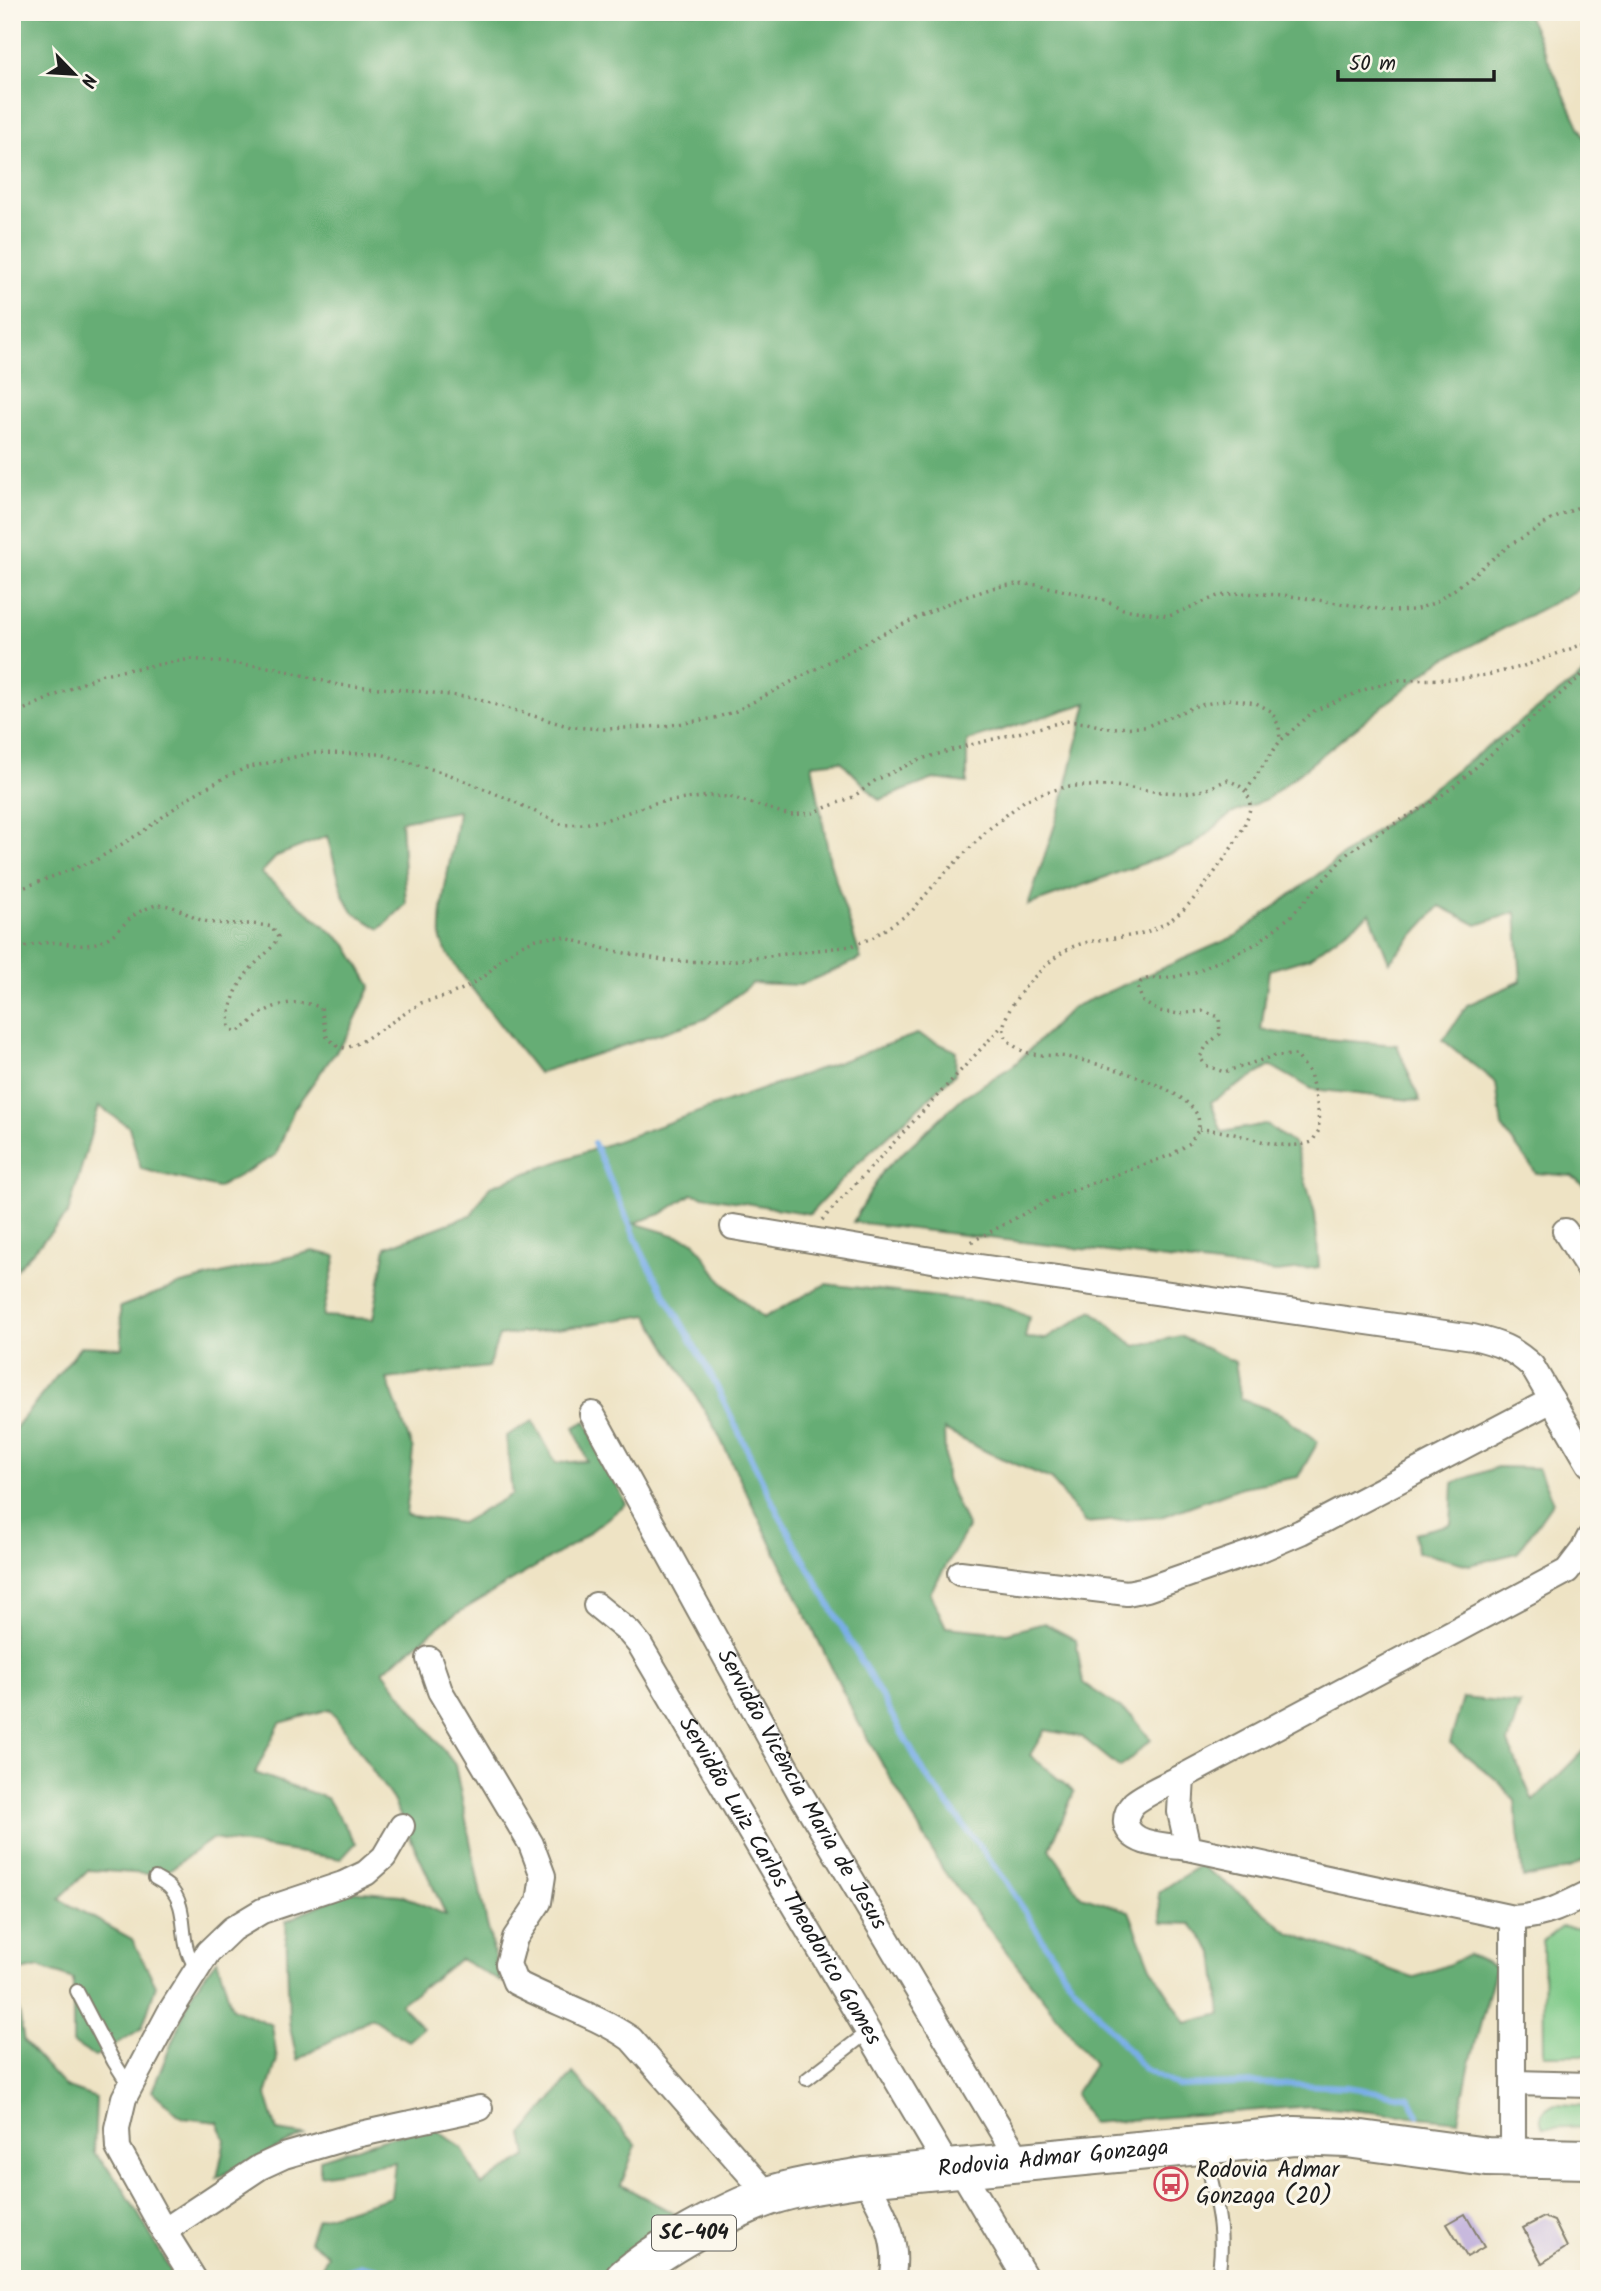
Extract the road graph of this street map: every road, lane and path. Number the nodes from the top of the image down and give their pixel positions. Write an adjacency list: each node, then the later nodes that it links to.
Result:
1 (1589, 502): 4 (path)
2 (1589, 642): 5 (path)
3 (1589, 669): 10 (path)
4 (12, 715)
5 (1280, 741): 6 (path); 7 (path)
6 (1246, 791): 8 (path); 9 (path)
7 (12, 892)
8 (12, 952)
9 (1004, 1024): 10 (path); 13 (path)
10 (1199, 1129): 14 (path)
11 (733, 1227): 13 (street)
12 (1565, 1231): 15 (street)
13 (803, 1240): 14 (street)
14 (944, 1262): 16 (street)
15 (1589, 1269)
16 (1552, 1400): 18 (street); 20 (street)
17 (592, 1414): 40 (street, Servidão Vicência Maria de Jesus)
18 (1589, 1464)
19 (1589, 1538): 23 (street)
20 (960, 1573)
21 (596, 1605): 31 (street, Servidão Luiz Carlos Theodorico Gomes)
22 (429, 1659): 43 (street)
23 (1182, 1777): 25 (street); 25 (street)
24 (402, 1826): 29 (street)
25 (1188, 1847): 28 (street)
26 (155, 1878): 29 (lane)
27 (1589, 1893): 28 (street)
28 (1513, 1918): 33 (street)
29 (197, 1970): 35 (street)
30 (77, 1991): 35 (lane)
31 (868, 2032): 32 (lane); 41 (street, Servidão Luiz Carlos Theodorico Gomes)
32 (807, 2079)
33 (1513, 2083): 34 (street); 38 (street)
34 (1589, 2085)
35 (130, 2087): 44 (street)
36 (480, 2108): 44 (street)
37 (1203, 2144): 38 (main road, Rodovia Admar Gonzaga / SC-404); 40 (main road, Rodovia Admar Gonzaga / SC-404); 49 (lane)
38 (1513, 2158): 39 (main road, Rodovia Admar Gonzaga / SC-404)
39 (1589, 2159)
40 (1020, 2162): 41 (main road, Rodovia Admar Gonzaga / SC-404)
41 (954, 2168): 42 (main road, Rodovia Admar Gonzaga / SC-404); 48 (street, Servidão Luiz Carlos Theodorico Gomes)
42 (864, 2178): 43 (main road, Rodovia Admar Gonzaga / SC-404); 47 (street)
43 (769, 2196): 46 (main road, Rodovia Admar Gonzaga / SC-404)
44 (164, 2231): 45 (street)
45 (194, 2279)
46 (624, 2279)
47 (892, 2279)
48 (1026, 2279)
49 (1217, 2279)

